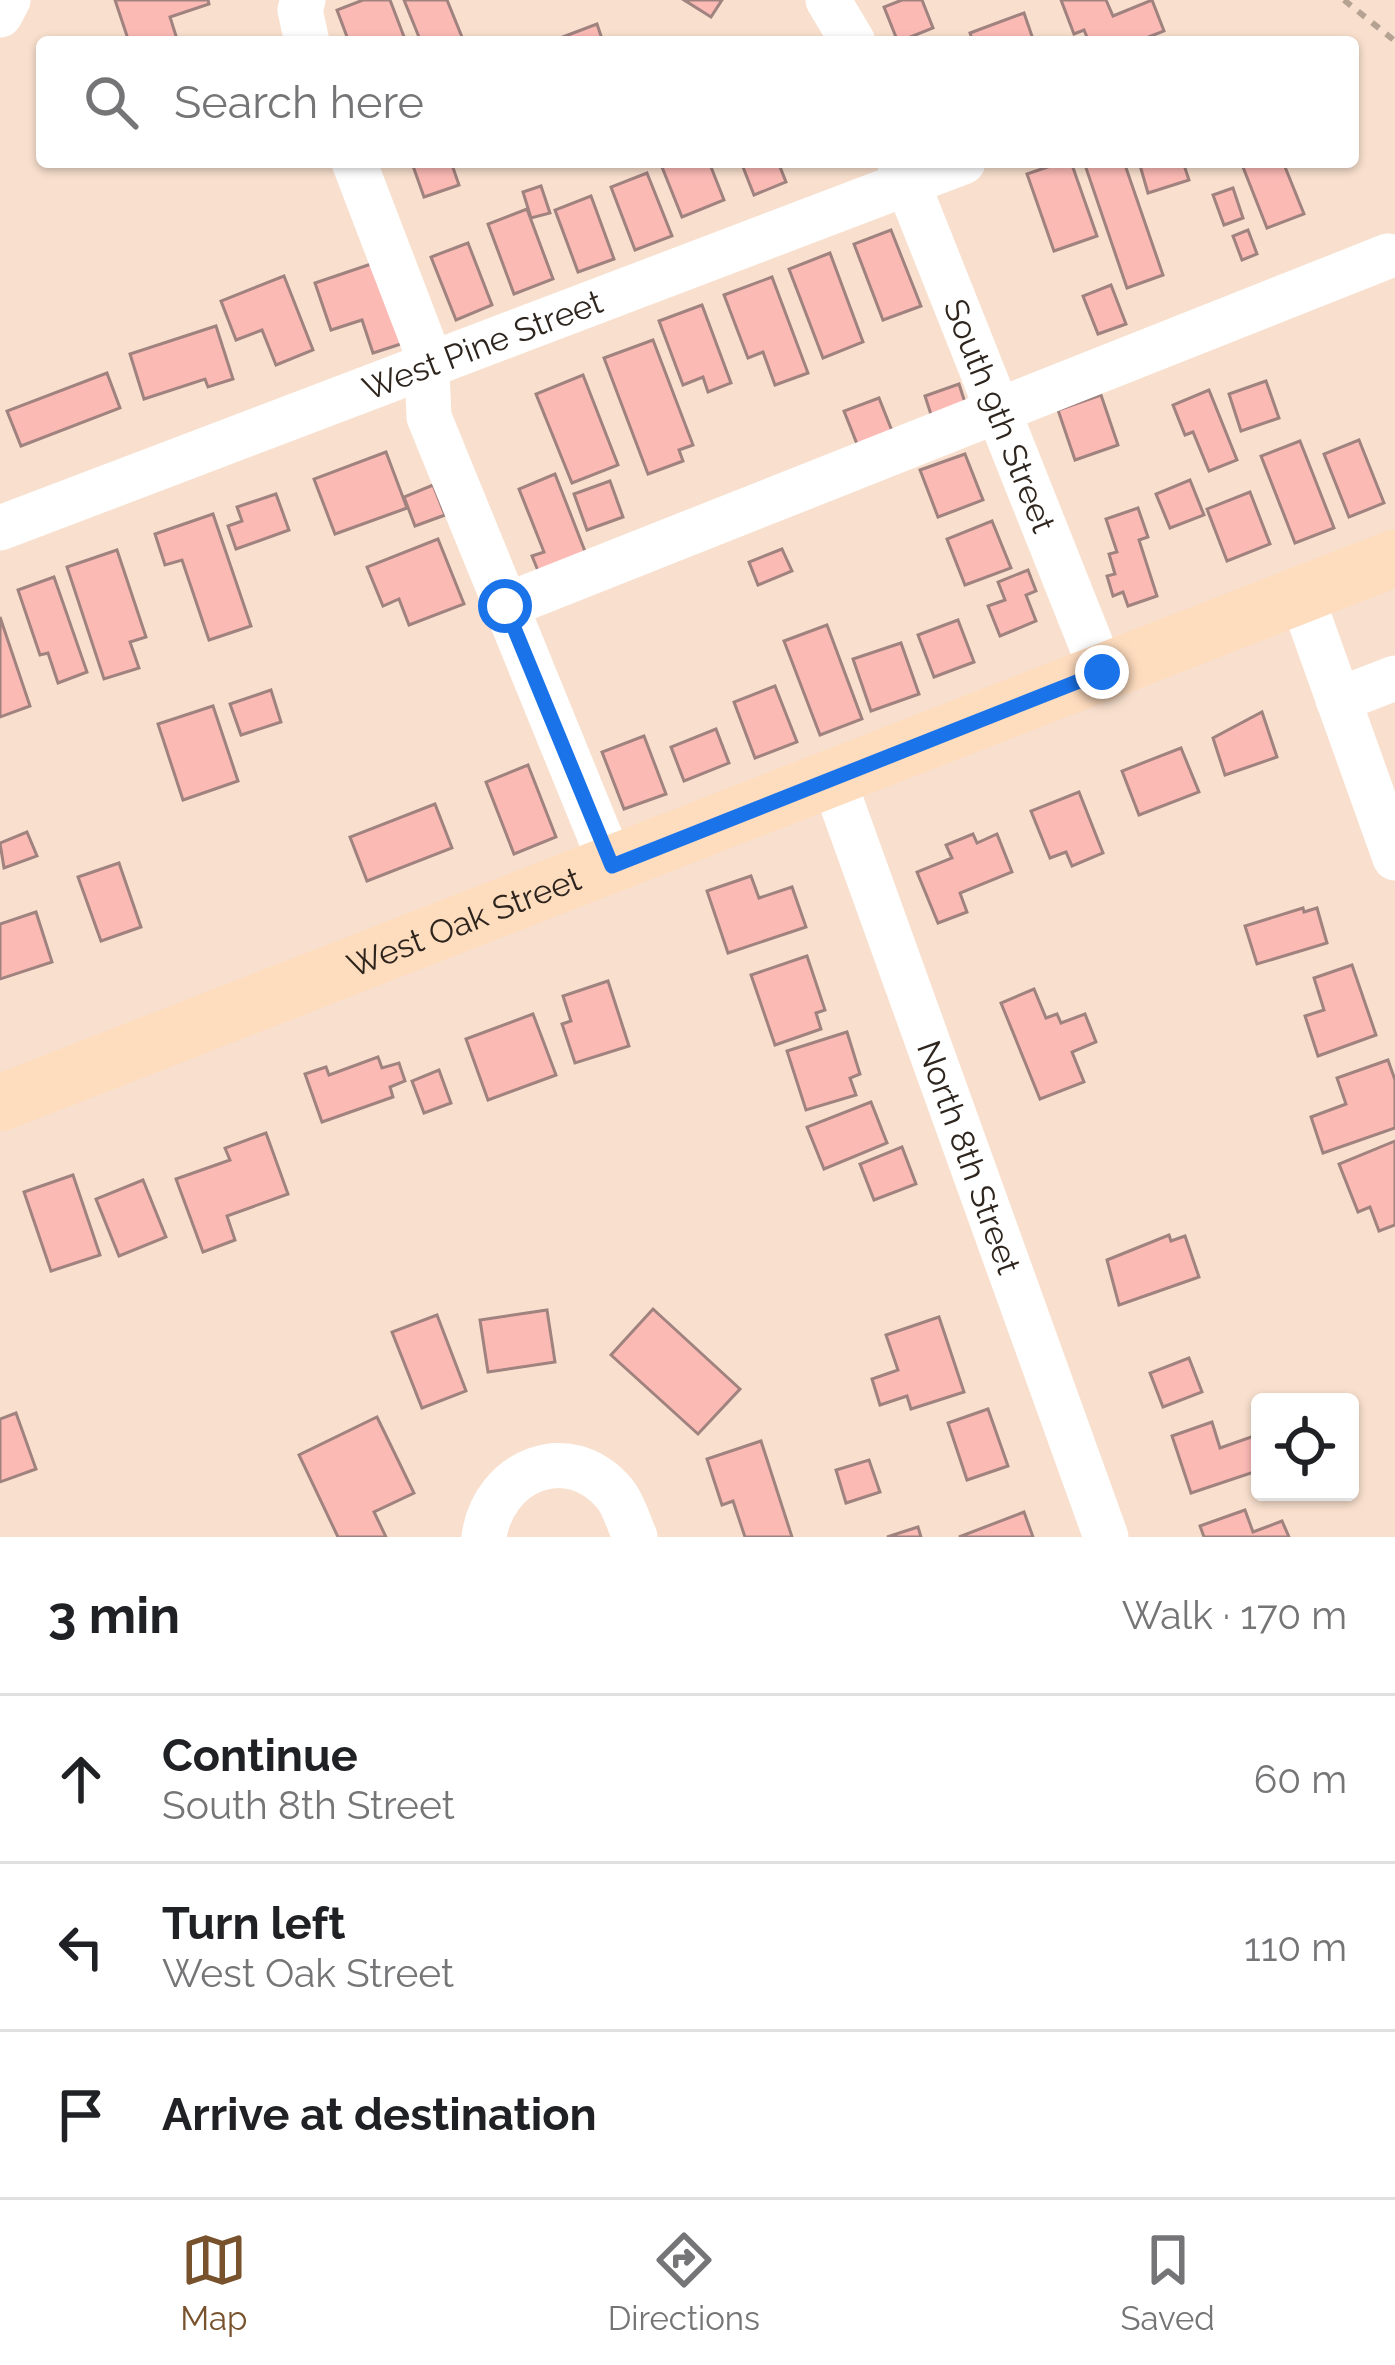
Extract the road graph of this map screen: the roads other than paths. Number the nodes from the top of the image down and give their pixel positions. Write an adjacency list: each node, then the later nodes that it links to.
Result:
1 (8, 0): 4 (street)
2 (303, 0): 5 (street)
3 (828, 0): 6 (street)
4 (0, 15)
5 (306, 36)
6 (849, 36)
7 (355, 168): 10 (street)
8 (903, 172): 10 (street, West Pine Street); 11 (street, South 9th Street)
9 (1388, 256): 11 (street)
10 (428, 370): 12 (street, West Pine Street); 15 (street)
11 (999, 412): 15 (street); 16 (street, South 9th Street)
12 (0, 528)
13 (1395, 558): 14 (main road, West Oak Street)
14 (1301, 595): 16 (main road, West Oak Street); 18 (street)
15 (505, 606): 22 (street)
16 (1102, 672): 20 (main road, West Oak Street)
17 (1395, 678): 18 (street)
18 (1338, 700): 19 (street)
19 (1378, 759): 21 (street)
20 (833, 779): 22 (main road, West Oak Street); 26 (street, North 8th Street)
21 (1395, 858)
22 (612, 866): 23 (main road, West Oak Street)
23 (0, 1103)
24 (484, 1537): 25 (street)
25 (635, 1537)
26 (1106, 1537)

